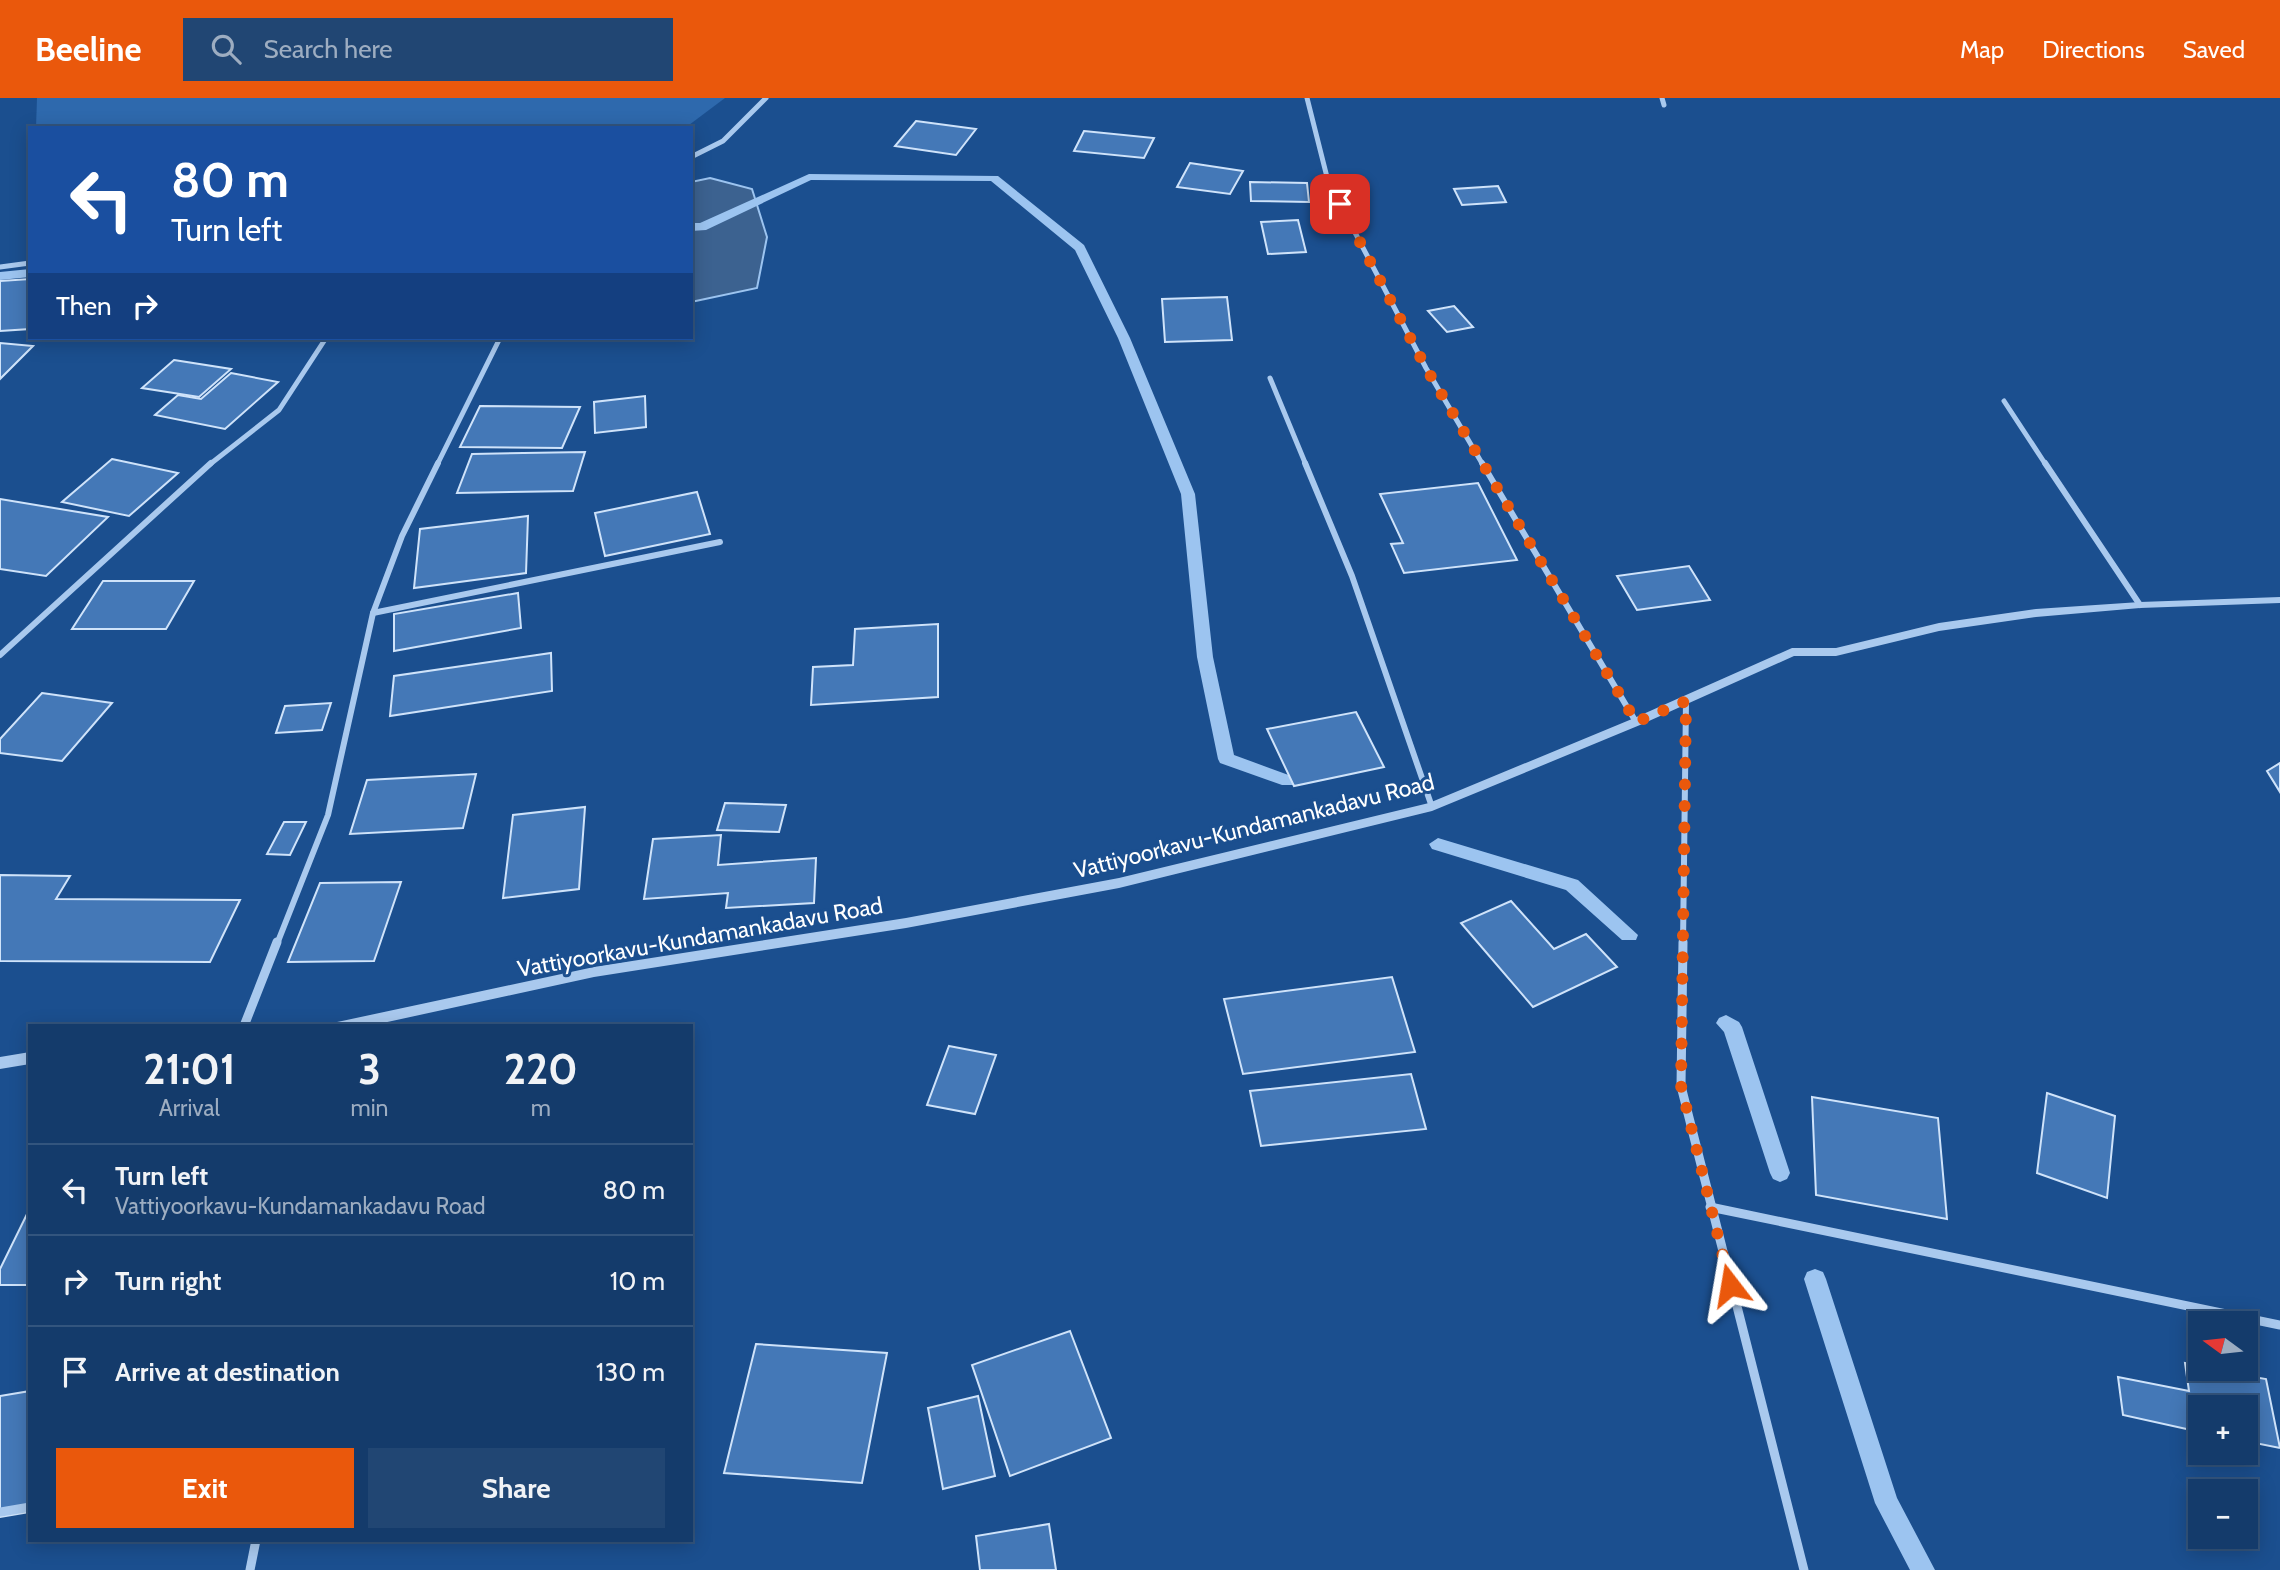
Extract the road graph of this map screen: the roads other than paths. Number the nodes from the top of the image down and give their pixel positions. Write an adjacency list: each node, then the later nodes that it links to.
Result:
1 (766, 98): 5 (street)
2 (1307, 98): 18 (street)
3 (1662, 98): 4 (street)
4 (1664, 105)
5 (693, 156)
6 (28, 263): 7 (street)
7 (0, 267)
8 (325, 340): 16 (street)
9 (499, 340): 15 (street)
10 (1270, 378): 19 (street)
11 (2004, 401): 14 (street)
12 (720, 542): 15 (street)
13 (2280, 600): 14 (street, Vattiyoorkavu-Kundamankadavu Road)
14 (2140, 605): 17 (street, Vattiyoorkavu-Kundamankadavu Road)
15 (373, 613): 20 (street)
16 (0, 655)
17 (1686, 701): 18 (street, Vattiyoorkavu-Kundamankadavu Road); 24 (street)
18 (1636, 722): 19 (street, Vattiyoorkavu-Kundamankadavu Road)
19 (1432, 807): 21 (street, Vattiyoorkavu-Kundamankadavu Road)
20 (245, 1024)
21 (354, 1024)
22 (28, 1058): 23 (street)
23 (0, 1063)
24 (1710, 1207): 25 (street); 30 (street)
25 (2280, 1325)
26 (28, 1507): 27 (street)
27 (0, 1512)
28 (256, 1542): 29 (street)
29 (250, 1570)
30 (1804, 1570)

